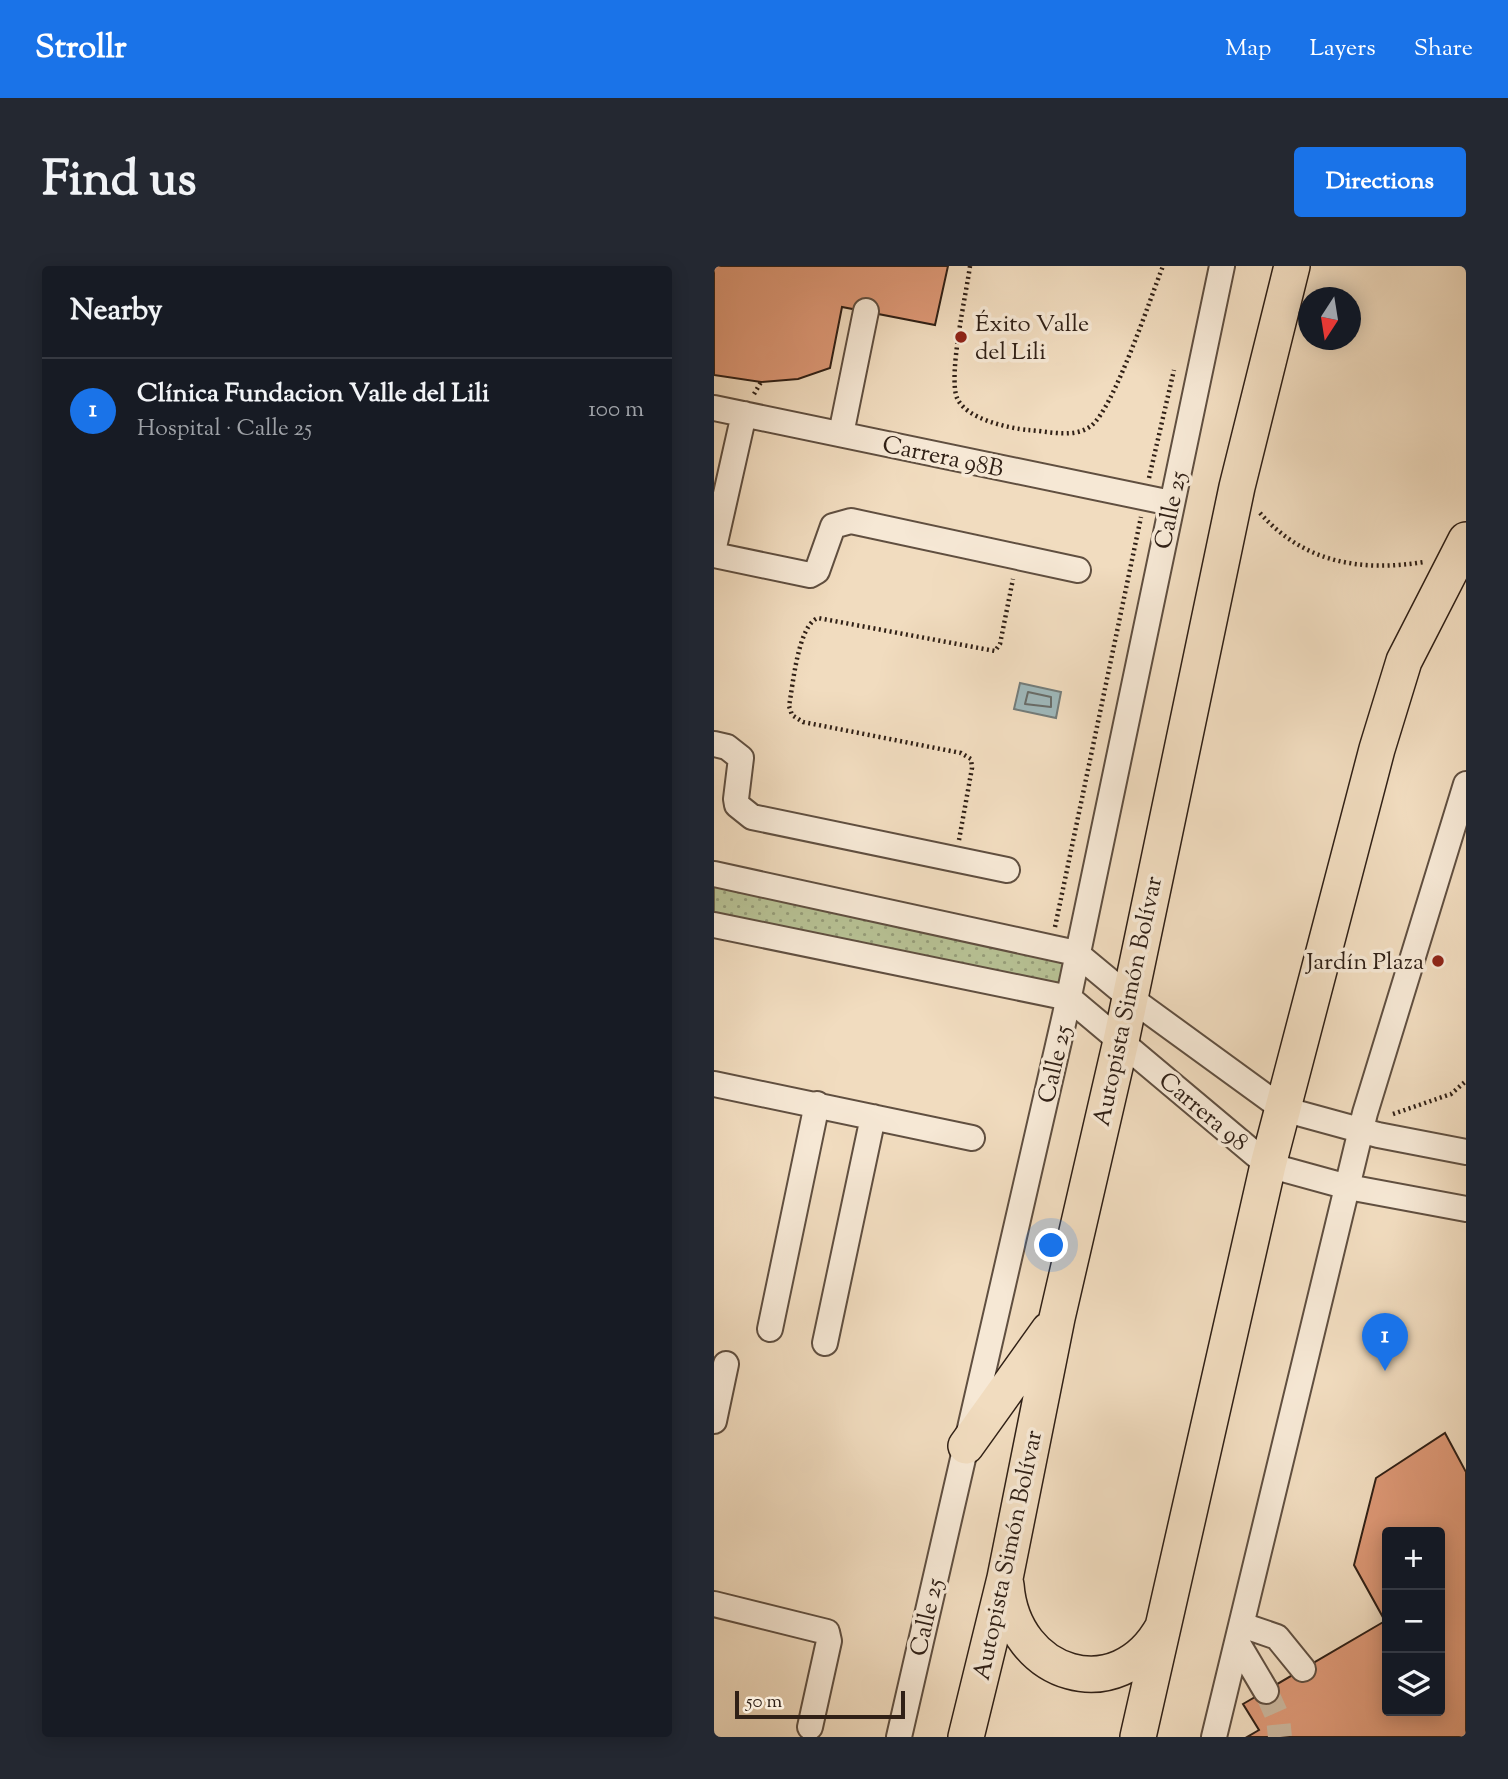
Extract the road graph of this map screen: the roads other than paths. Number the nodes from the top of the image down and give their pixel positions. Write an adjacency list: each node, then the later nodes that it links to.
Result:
1 (1222, 266): 7 (street, Calle 25)
2 (1292, 266): 19 (highway, Autopista Simón Bolívar)
3 (866, 311): 6 (street)
4 (714, 408): 5 (street, Carrera 98B)
5 (744, 414): 6 (street, Carrera 98B); 9 (street)
6 (841, 434): 7 (street, Carrera 98B)
7 (1171, 503): 18 (street, Calle 25)
8 (1465, 543): 24 (highway)
9 (714, 547)
10 (714, 555): 11 (street)
11 (1078, 570)
12 (714, 744): 15 (street)
13 (1466, 784): 14 (street)
14 (1461, 813): 26 (street)
15 (1007, 870)
16 (714, 874): 18 (street, Carrera 98)
17 (714, 925): 20 (street, Carrera 98)
18 (1076, 953): 19 (street, Carrera 98); 20 (street, Calle 25)
19 (1129, 997): 21 (highway, Autopista Simón Bolívar); 24 (street, Carrera 98)
20 (1069, 999): 21 (street, Carrera 98); 37 (street, Calle 25)
21 (1121, 1041): 29 (street, Carrera 98); 32 (highway, Autopista Simón Bolívar)
22 (714, 1084): 23 (street)
23 (817, 1104): 25 (street); 33 (street)
24 (1283, 1109): 26 (street, Carrera 98); 29 (highway)
25 (873, 1116): 27 (street); 34 (street)
26 (1361, 1130): 28 (street, Carrera 98); 30 (street)
27 (972, 1138)
28 (1466, 1152)
29 (1268, 1165): 30 (street, Carrera 98); 40 (highway)
30 (1348, 1187): 31 (street, Carrera 98); 41 (street)
31 (1466, 1209)
32 (1057, 1318): 37 (highway); 38 (highway, Autopista Simón Bolívar)
33 (770, 1329)
34 (825, 1343)
35 (726, 1364): 36 (street)
36 (714, 1421)
37 (966, 1446): 45 (street, Calle 25)
38 (1005, 1578): 40 (highway); 46 (highway, Autopista Simón Bolívar)
39 (714, 1604): 44 (street)
40 (1168, 1614): 47 (highway)
41 (1239, 1634): 42 (street); 43 (street); 48 (street)
42 (1303, 1669)
43 (1266, 1691)
44 (810, 1727)
45 (899, 1737)
46 (966, 1737)
47 (1138, 1737)
48 (1213, 1737)

